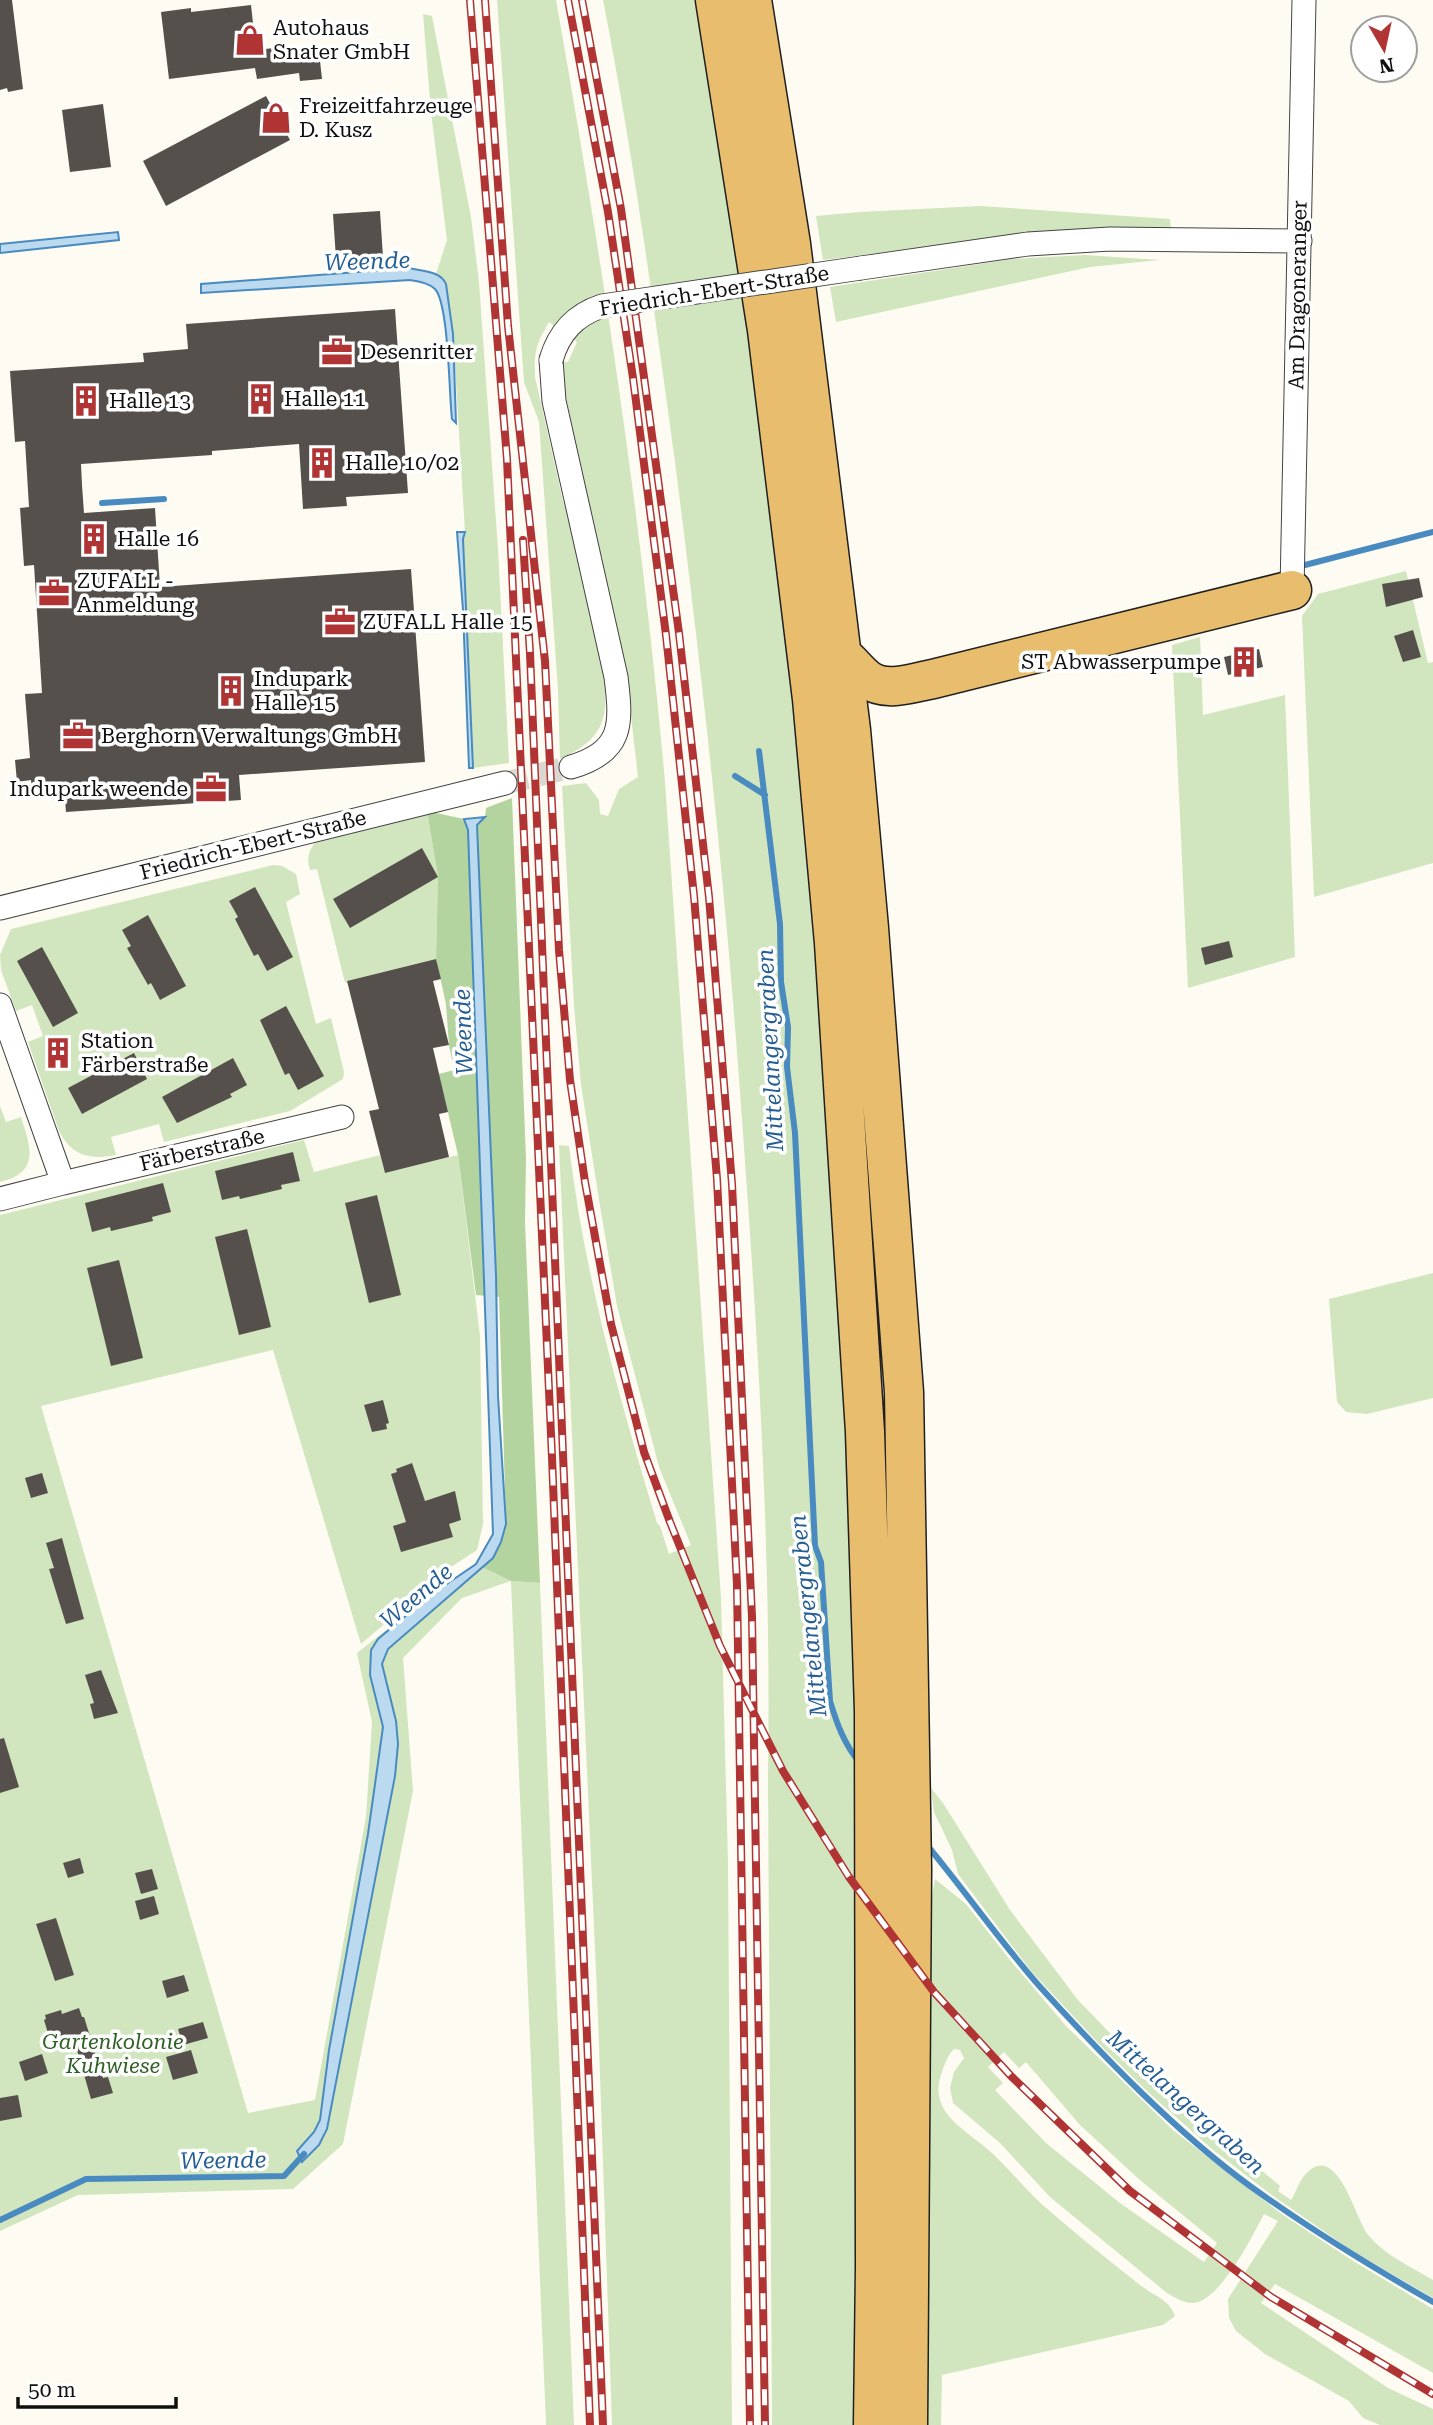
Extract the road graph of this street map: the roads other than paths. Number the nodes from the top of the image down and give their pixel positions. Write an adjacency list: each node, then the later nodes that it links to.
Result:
1 (715, 0): 14 (highway)
2 (752, 0): 6 (highway)
3 (1304, 0): 4 (street, Am Dragoneranger)
4 (1300, 241): 5 (street, Am Dragoneranger); 7 (street, Friedrich-Ebert-Straße, bridge)
5 (1292, 590): 6 (highway)
6 (842, 655): 15 (highway)
7 (570, 766)
8 (505, 783): 9 (street, Friedrich-Ebert-Straße)
9 (0, 908)
10 (0, 1005): 12 (street)
11 (342, 1117): 12 (street, Färberstraße)
12 (63, 1184): 13 (street, Färberstraße)
13 (0, 1199)
14 (873, 2425)
15 (908, 2425)

